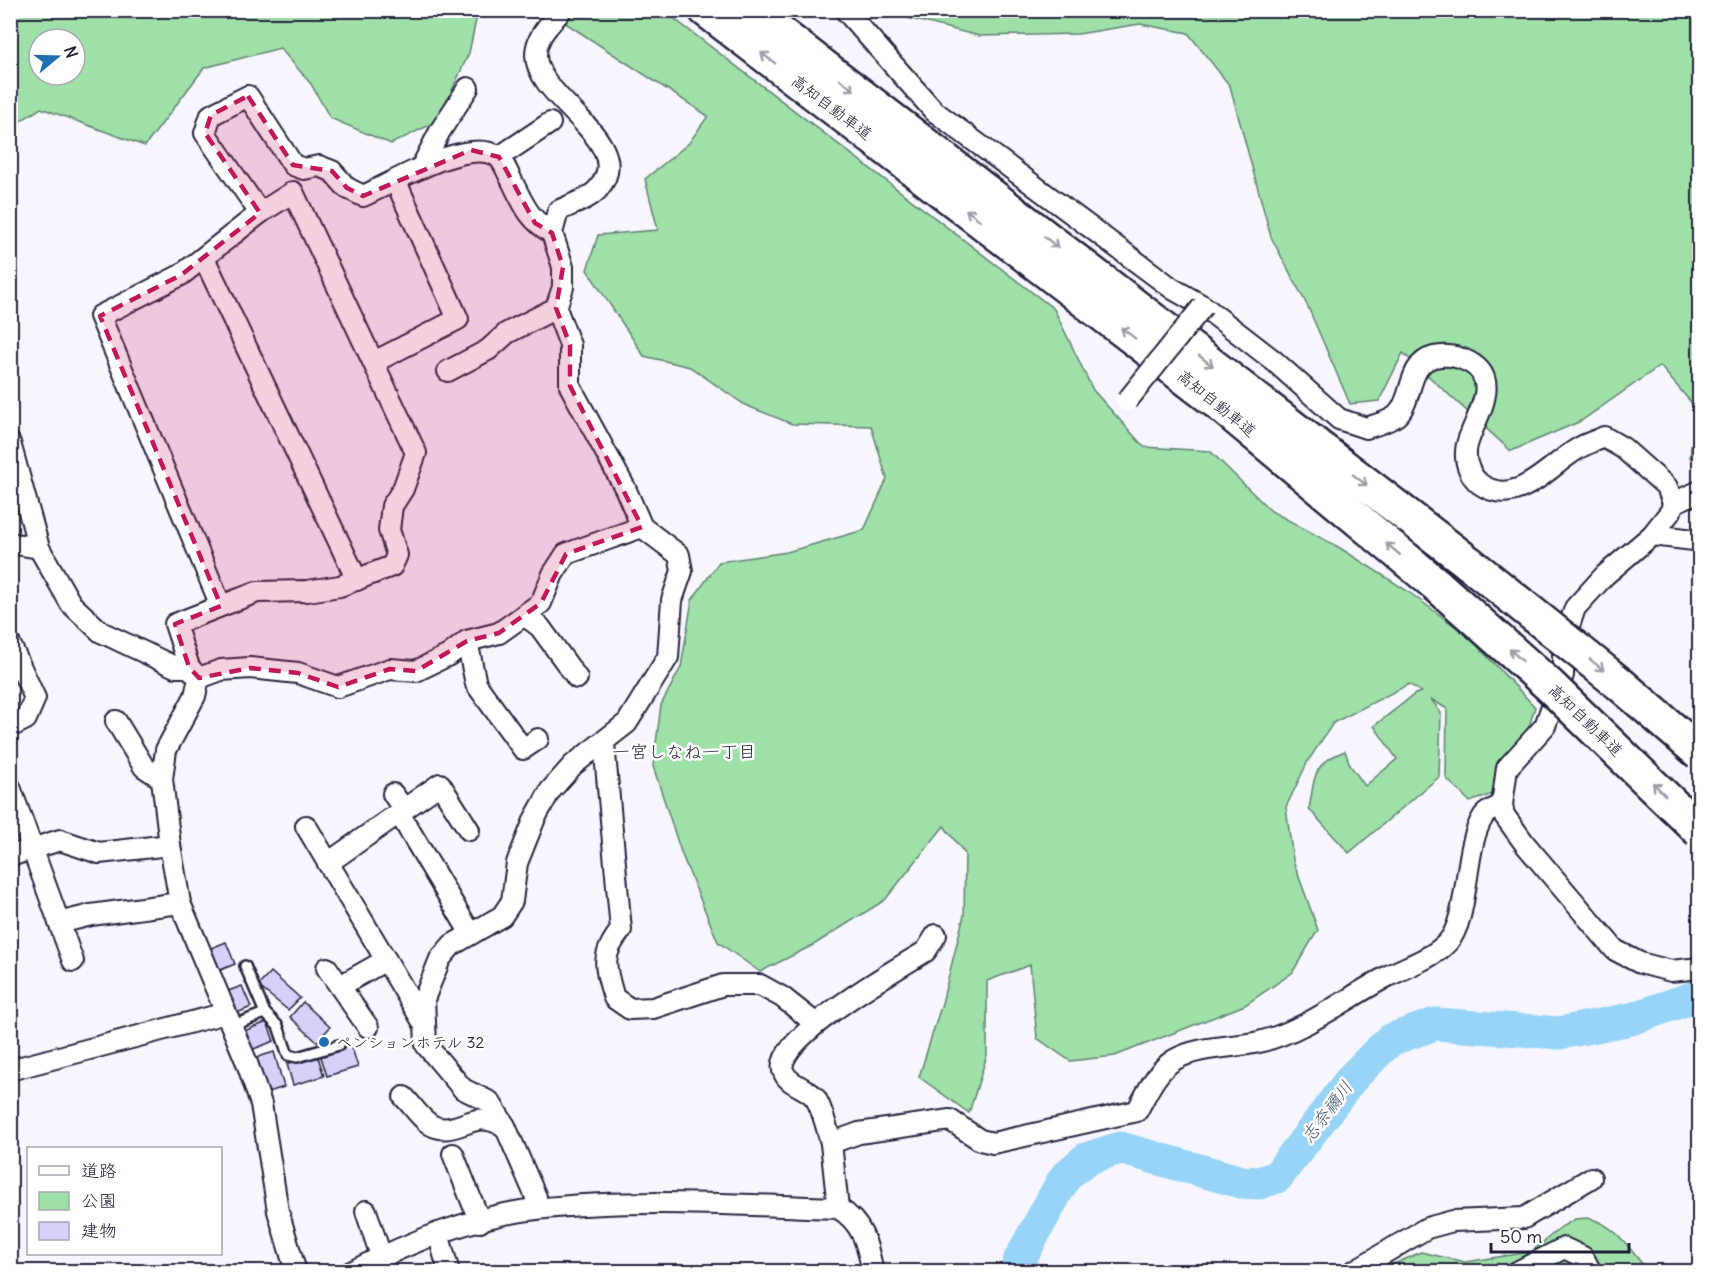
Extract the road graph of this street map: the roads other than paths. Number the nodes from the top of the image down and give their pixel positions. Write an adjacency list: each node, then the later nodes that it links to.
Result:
1 (706, 10): 44 (highway, 高知自動車道, one-way to 1, bridge)
2 (750, 10): 37 (highway, 高知自動車道, one-way to 37, bridge)
3 (844, 10): 13 (street)
4 (560, 12): 11 (street)
5 (468, 88): 8 (street)
6 (550, 123): 7 (street)
7 (499, 157): 8 (street); 11 (street)
8 (421, 168): 9 (street)
9 (396, 182): 10 (street); 15 (street)
10 (260, 213): 12 (street); 15 (street)
11 (552, 233): 14 (street)
12 (204, 258): 26 (street); 27 (street)
13 (1203, 306): 17 (street, bridge); 20 (street)
14 (556, 308): 16 (street); 21 (street)
15 (374, 362): 26 (street)
16 (448, 371)
17 (1126, 401)
18 (10, 443): 25 (street)
19 (1700, 491): 20 (street)
20 (1673, 503): 22 (street)
21 (642, 526): 28 (street); 36 (street)
22 (1652, 535): 23 (street); 41 (street)
23 (1694, 540)
24 (10, 543): 25 (street)
25 (39, 548): 31 (street)
26 (357, 580): 27 (street)
27 (221, 606): 31 (street)
28 (524, 615): 29 (street); 32 (street)
29 (467, 641): 31 (street); 35 (street)
30 (10, 644): 34 (street)
31 (194, 672): 38 (street)
32 (577, 678)
33 (116, 721): 38 (street)
34 (10, 727)
35 (538, 739)
36 (604, 743): 51 (street); 62 (street)
37 (1700, 753)
38 (162, 779): 45 (street)
39 (10, 787): 46 (street)
40 (398, 805): 43 (street); 48 (street); 51 (street)
41 (1502, 805): 57 (street); 68 (street)
42 (306, 826): 48 (street)
43 (469, 830)
44 (1700, 831)
45 (170, 845): 46 (street); 49 (street)
46 (32, 850): 47 (street); 50 (street)
47 (10, 856)
48 (328, 863): 53 (street)
49 (180, 903): 50 (street); 60 (street)
50 (59, 923): 54 (street)
51 (471, 934): 61 (street)
52 (936, 934): 62 (street)
53 (386, 960): 58 (street); 61 (street)
54 (73, 961)
55 (245, 966): 59 (lane)
56 (327, 968): 58 (street)
57 (1700, 968)
58 (340, 986): 63 (street)
59 (266, 1013): 60 (lane); 64 (lane)
60 (229, 1019): 65 (street); 77 (street)
61 (424, 1023): 67 (street)
62 (815, 1023): 68 (street)
63 (368, 1027)
64 (339, 1045)
65 (10, 1070)
66 (404, 1097): 67 (street)
67 (505, 1126): 72 (street)
68 (831, 1143): 71 (street)
69 (453, 1154): 74 (street)
70 (1591, 1178): 81 (street)
71 (838, 1208): 72 (street); 80 (street)
72 (536, 1209): 74 (street)
73 (366, 1212): 76 (street)
74 (480, 1222): 75 (street)
75 (438, 1233): 76 (street); 79 (street)
76 (381, 1256): 78 (street)
77 (296, 1272)
78 (351, 1272)
79 (449, 1272)
80 (873, 1272)
81 (1352, 1272)
82 (1517, 1272): 83 (street)
83 (1592, 1272)

